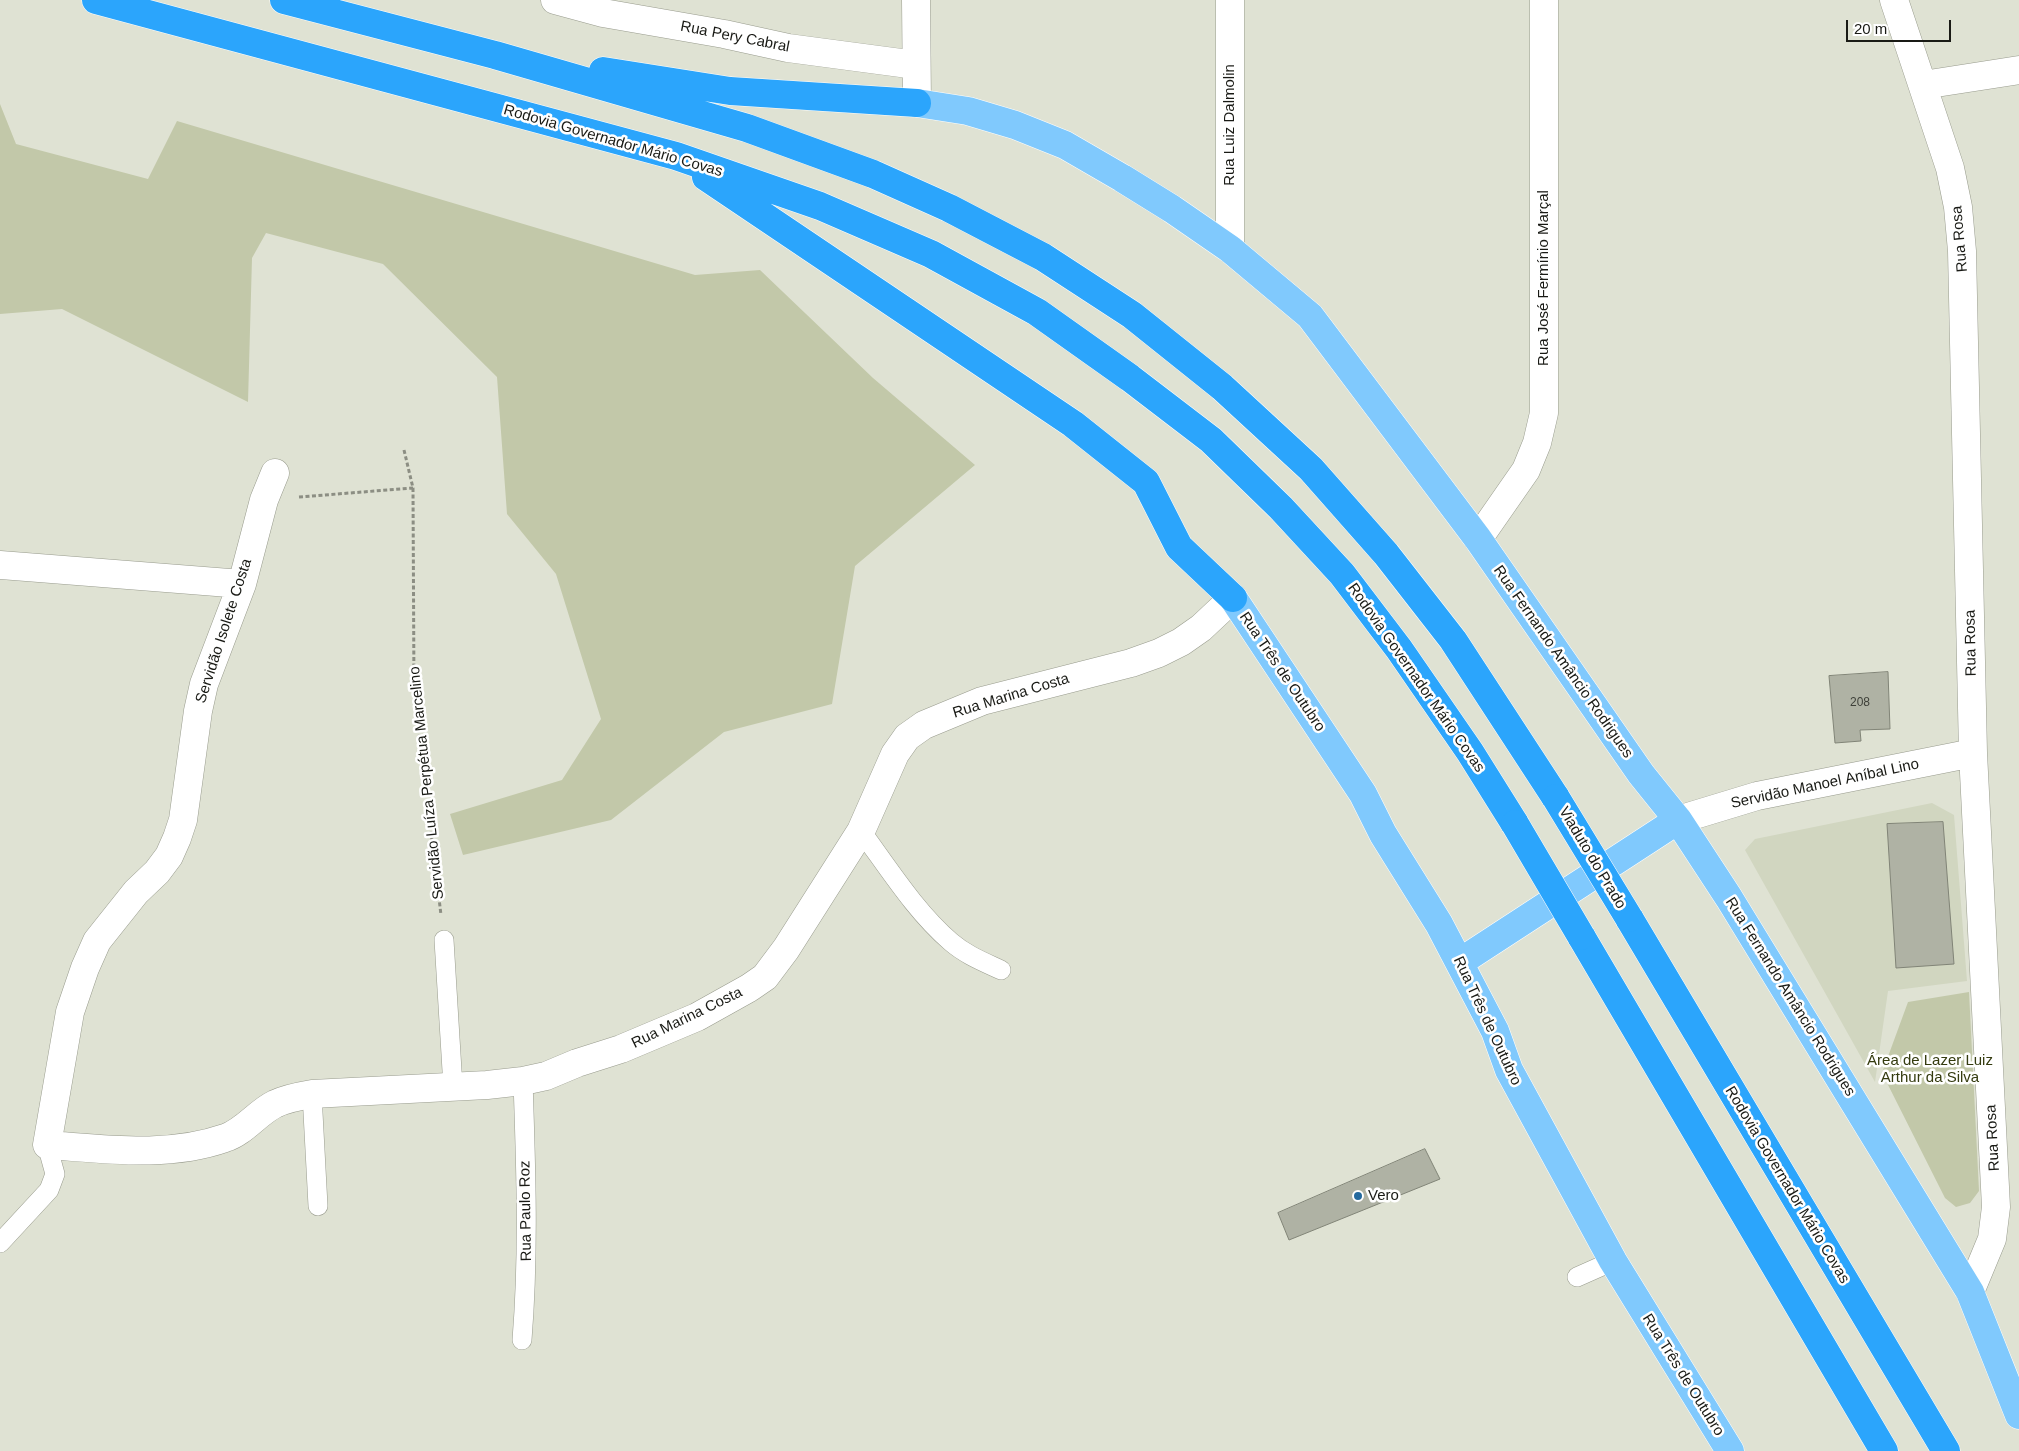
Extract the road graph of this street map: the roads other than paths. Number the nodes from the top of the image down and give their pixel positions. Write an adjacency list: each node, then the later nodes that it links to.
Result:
1 (96, 0): 14 (highway, Rodovia Governador Mário Covas)
2 (284, 0): 9 (highway)
3 (555, 0): 8 (street, Rua Pery Cabral)
4 (916, 0): 10 (street)
5 (1230, 0): 15 (street, Rua Luiz Dalmolin)
6 (1544, 0): 17 (street, Rua José Fermínio Marçal)
7 (1894, 0): 12 (street, Rua Rosa)
8 (603, 6): 10 (street, Rua Pery Cabral)
9 (495, 55): 13 (highway); 24 (highway, Viaduto do Prado, bridge)
10 (916, 65): 13 (street)
11 (2019, 70): 12 (street)
12 (1923, 85): 21 (street, Rua Rosa)
13 (917, 103): 15 (main road, Rua Fernando Amâncio Rodrigues)
14 (676, 156): 20 (highway); 40 (highway, Rodovia Governador Mário Covas, bridge)
15 (1230, 250): 17 (main road, Rua Fernando Amâncio Rodrigues)
16 (275, 473): 19 (street, Servidão Isolete Costa)
17 (1478, 539): 22 (main road, Rua Fernando Amâncio Rodrigues)
18 (0, 565): 19 (street)
19 (242, 584): 31 (street, Servidão Isolete Costa)
20 (1233, 598): 23 (street, Rua Marina Costa); 26 (main road, Rua Três de Outubro)
21 (1974, 753): 22 (street, Servidão Manoel Aníbal Lino); 36 (street, Rua Rosa)
22 (1678, 820): 26 (main road); 36 (main road, Rua Fernando Amâncio Rodrigues)
23 (861, 832): 27 (lane); 28 (street, Rua Marina Costa)
24 (1629, 918): 41 (highway, Rodovia Governador Mário Covas)
25 (444, 940): 29 (lane)
26 (1460, 962): 34 (main road, Rua Três de Outubro)
27 (1001, 970)
28 (522, 1081): 29 (street, Rua Marina Costa); 37 (lane, Rua Paulo Roz)
29 (453, 1087): 30 (street, Rua Marina Costa)
30 (312, 1094): 31 (street, Rua Marina Costa); 32 (lane)
31 (47, 1145): 33 (lane)
32 (318, 1206)
33 (0, 1243)
34 (1613, 1261): 35 (lane); 39 (main road, Rua Três de Outubro)
35 (1577, 1277)
36 (1970, 1292): 38 (main road, Rua Fernando Amâncio Rodrigues)
37 (522, 1340)
38 (2019, 1415)
39 (1730, 1451)
40 (1884, 1451)
41 (1946, 1451)

